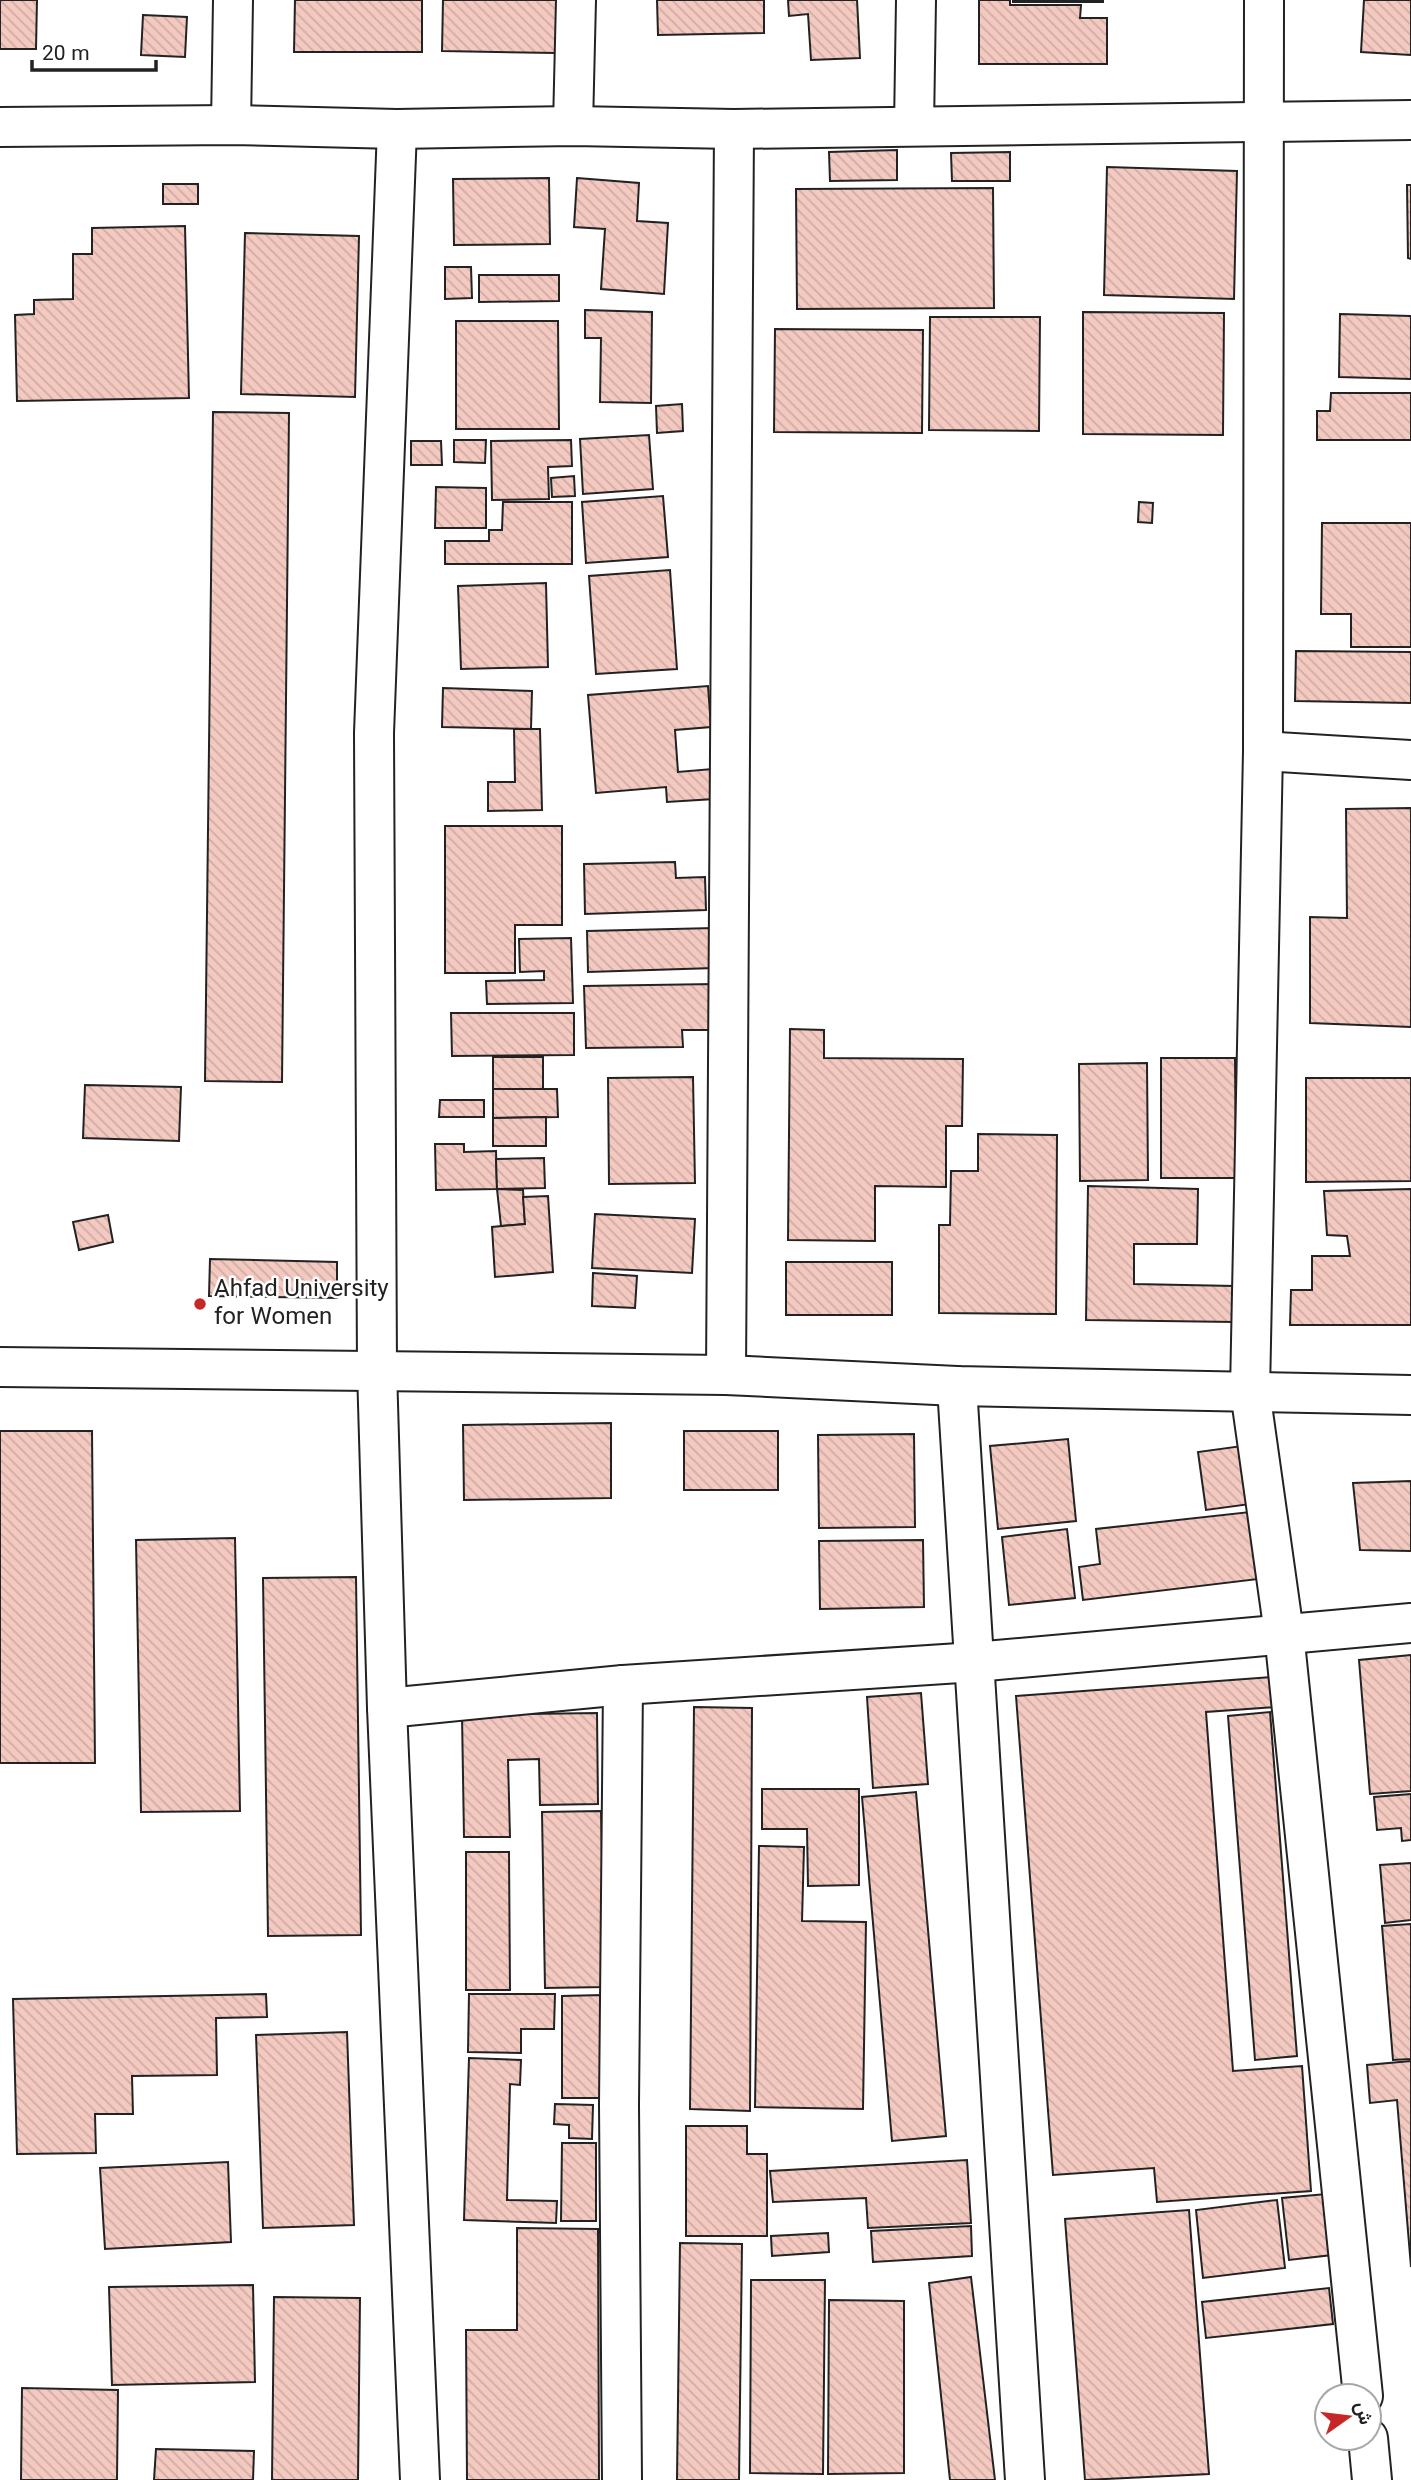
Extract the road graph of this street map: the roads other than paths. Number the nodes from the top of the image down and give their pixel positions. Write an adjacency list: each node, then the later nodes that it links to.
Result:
1 (233, 0): 7 (street)
2 (576, 0): 8 (street)
3 (916, 0): 9 (street)
4 (1264, 0): 6 (street)
5 (1411, 120): 6 (street)
6 (1262, 121): 9 (street); 13 (street)
7 (231, 125): 10 (street); 11 (street)
8 (573, 126): 11 (street); 12 (street)
9 (914, 126): 12 (street)
10 (0, 127)
11 (397, 129): 16 (street)
12 (734, 129): 17 (street)
13 (1263, 751): 14 (street); 19 (street)
14 (1411, 760)
15 (0, 1367): 16 (street)
16 (377, 1370): 17 (street); 25 (street)
17 (726, 1375): 18 (street)
18 (957, 1386): 19 (street); 23 (street)
19 (1250, 1391): 20 (street); 22 (street)
20 (1411, 1395)
21 (1411, 1623): 22 (street)
22 (1284, 1633): 23 (street); 26 (street)
23 (975, 1662): 24 (street); 30 (street)
24 (623, 1685): 25 (street); 29 (street)
25 (387, 1708): 28 (street)
26 (1362, 2382)
27 (1369, 2452): 31 (street)
28 (420, 2480)
29 (622, 2480)
30 (1025, 2480)
31 (1372, 2480)

